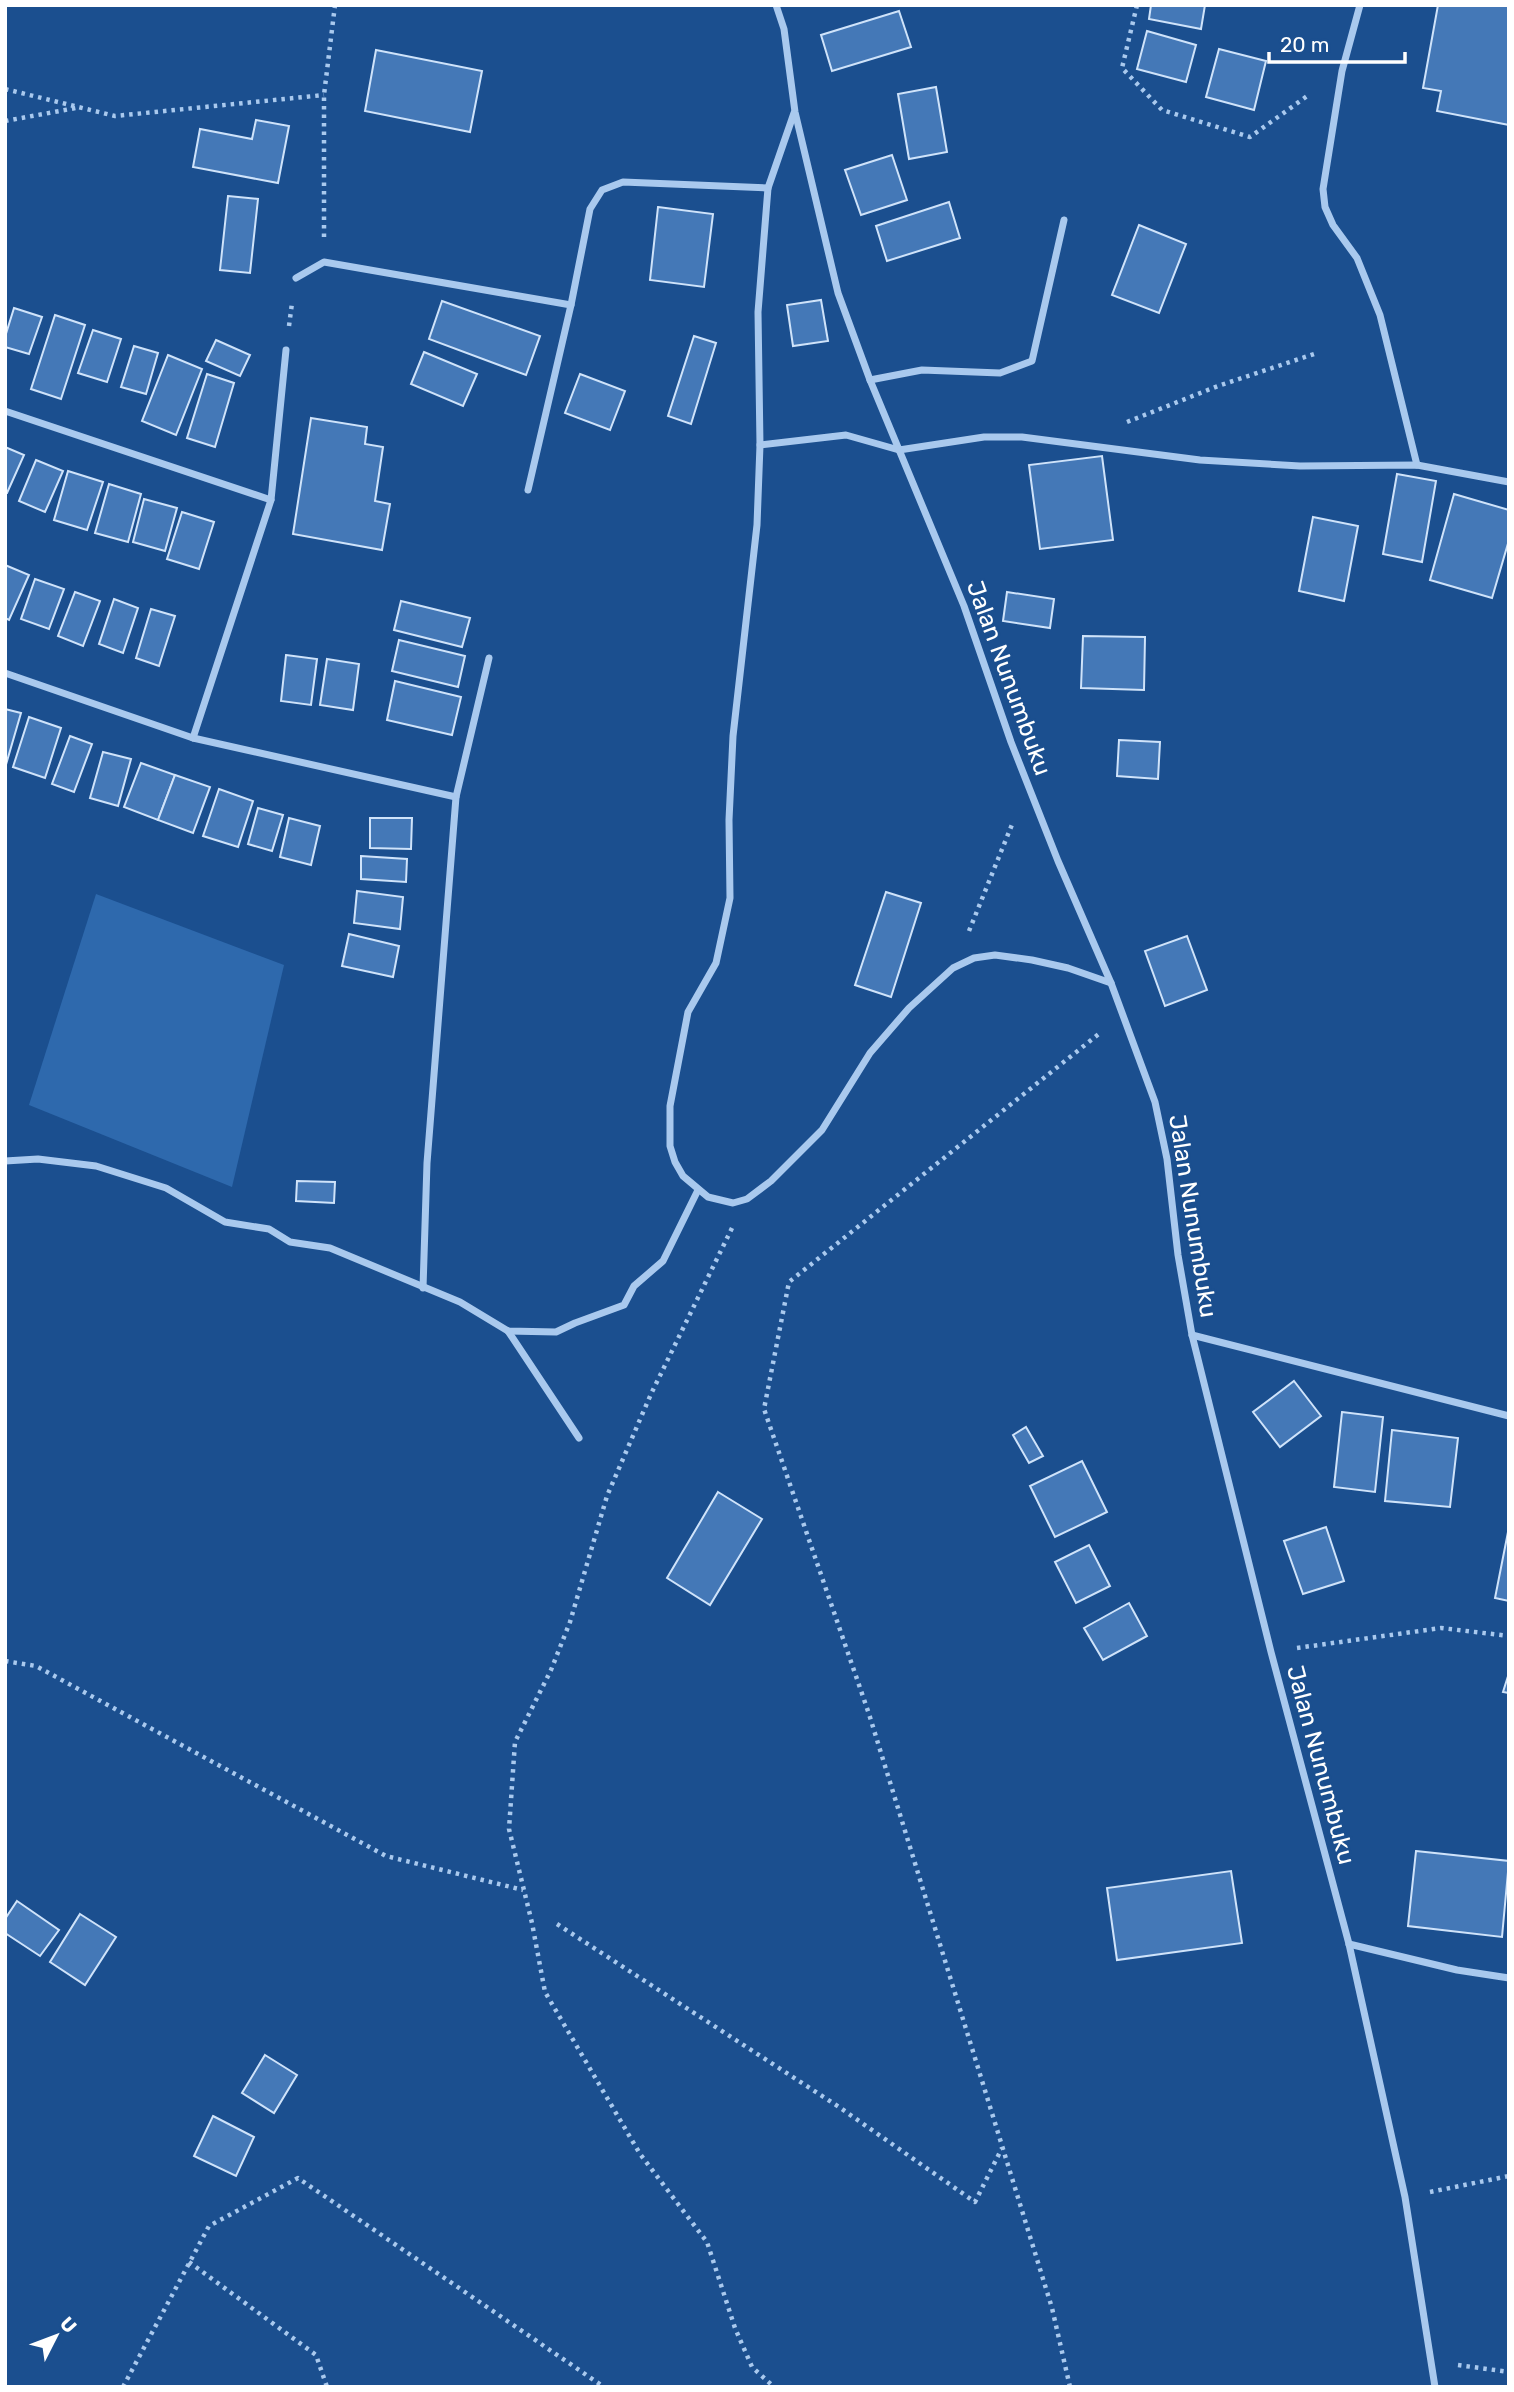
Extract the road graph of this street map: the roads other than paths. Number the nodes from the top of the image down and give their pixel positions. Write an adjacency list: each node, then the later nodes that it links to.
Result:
1 (776, 5): 3 (street, Jalan Nunumbuku)
2 (1360, 5): 13 (street)
3 (795, 112): 4 (street); 9 (street, Jalan Nunumbuku)
4 (768, 188): 7 (street); 11 (street)
5 (1064, 220): 9 (street)
6 (296, 278): 7 (street)
7 (571, 306): 15 (street)
8 (286, 351): 16 (street)
9 (870, 380): 12 (street, Jalan Nunumbuku)
10 (5, 411): 16 (street)
11 (760, 445): 12 (street); 23 (street)
12 (899, 450): 13 (street); 21 (street, Jalan Nunumbuku)
13 (1417, 465): 14 (street)
14 (1509, 482)
15 (528, 491)
16 (271, 500): 19 (street)
17 (489, 658): 20 (street)
18 (5, 673): 19 (street)
19 (194, 738): 20 (street)
20 (456, 797): 24 (street)
21 (1111, 983): 23 (street); 26 (street, Jalan Nunumbuku)
22 (5, 1161): 24 (street)
23 (698, 1190): 25 (street)
24 (423, 1287): 25 (street)
25 (508, 1331): 28 (street)
26 (1192, 1335): 27 (street); 29 (street, Jalan Nunumbuku)
27 (1509, 1416)
28 (579, 1438)
29 (1349, 1944): 30 (street); 31 (street, Jalan Nunumbuku)
30 (1509, 1978)
31 (1435, 2387)

